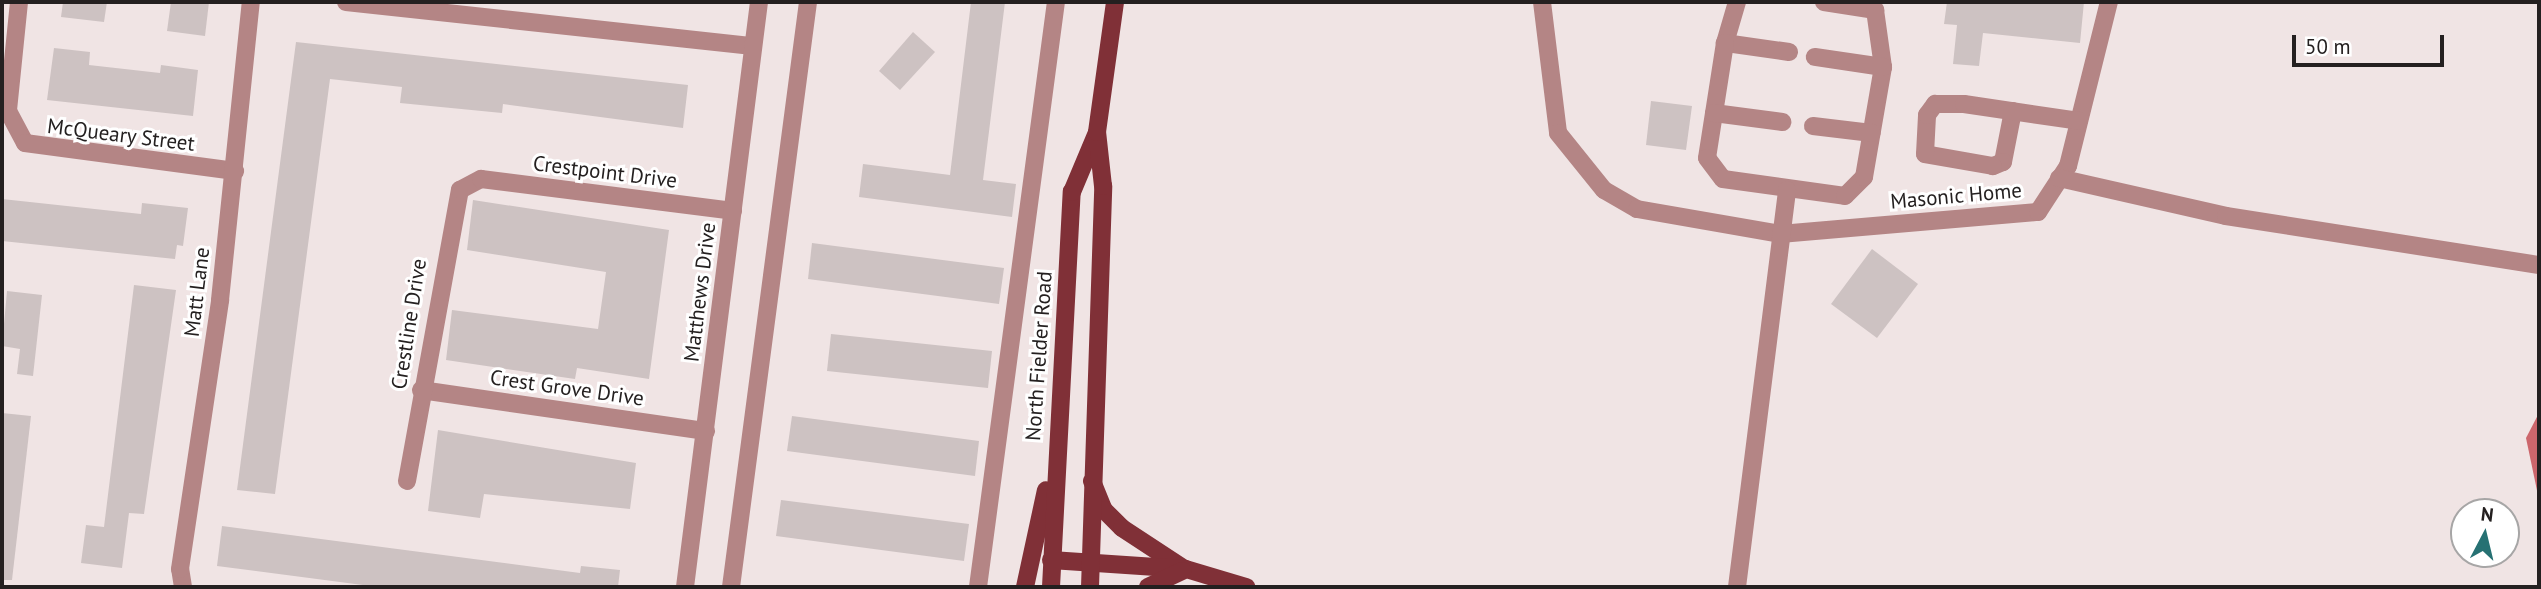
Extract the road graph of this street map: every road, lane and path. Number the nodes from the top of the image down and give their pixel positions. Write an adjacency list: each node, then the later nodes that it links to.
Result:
1 (19, 2): 24 (street, McQueary Street)
2 (251, 2): 24 (street, Matt Lane)
3 (346, 2): 13 (street)
4 (759, 2): 13 (street, Matthews Drive)
5 (808, 2): 41 (street)
6 (1056, 2): 42 (street)
7 (1115, 2): 22 (main road, North Fielder Road)
8 (1542, 2): 29 (street, Masonic Home)
9 (1737, 2): 12 (street)
10 (1824, 2): 16 (street)
11 (2109, 2): 19 (street, Masonic Home)
12 (1725, 43): 14 (street); 18 (street)
13 (753, 46): 28 (street, Matthews Drive)
14 (1789, 52)
15 (1815, 57): 16 (street)
16 (1883, 67): 23 (street)
17 (2013, 111): 17 (street); 19 (street)
18 (1714, 113): 20 (street); 27 (street)
19 (2079, 121): 25 (street, Masonic Home)
20 (1782, 122)
21 (1813, 126): 23 (street)
22 (1097, 132): 33 (main road, North Fielder Road); 34 (main road, North Fielder Road)
23 (1872, 133): 27 (street)
24 (235, 171): 39 (street, Matt Lane)
25 (2059, 178): 29 (street, Masonic Home); 30 (street)
26 (471, 182): 28 (street, Crestpoint Drive); 31 (street, Crestline Drive)
27 (1787, 190): 29 (street)
28 (733, 211): 32 (street, Matthews Drive)
29 (1780, 234): 48 (street)
30 (2539, 265)
31 (421, 390): 32 (street, Crest Grove Drive); 35 (street, Crestline Drive)
32 (706, 431): 40 (street, Matthews Drive)
33 (1055, 453): 36 (main road, North Fielder Road); 43 (main road)
34 (1090, 477): 37 (main road, North Fielder Road); 38 (main road)
35 (407, 481)
36 (1051, 560): 37 (main road); 44 (main road, North Fielder Road)
37 (1091, 563): 38 (main road); 45 (main road, North Fielder Road)
38 (1186, 569): 46 (main road); 47 (main road)
39 (183, 587)
40 (685, 587)
41 (731, 587)
42 (978, 587)
43 (1025, 587)
44 (1051, 587)
45 (1090, 587)
46 (1149, 587)
47 (1246, 587)
48 (1737, 587)

